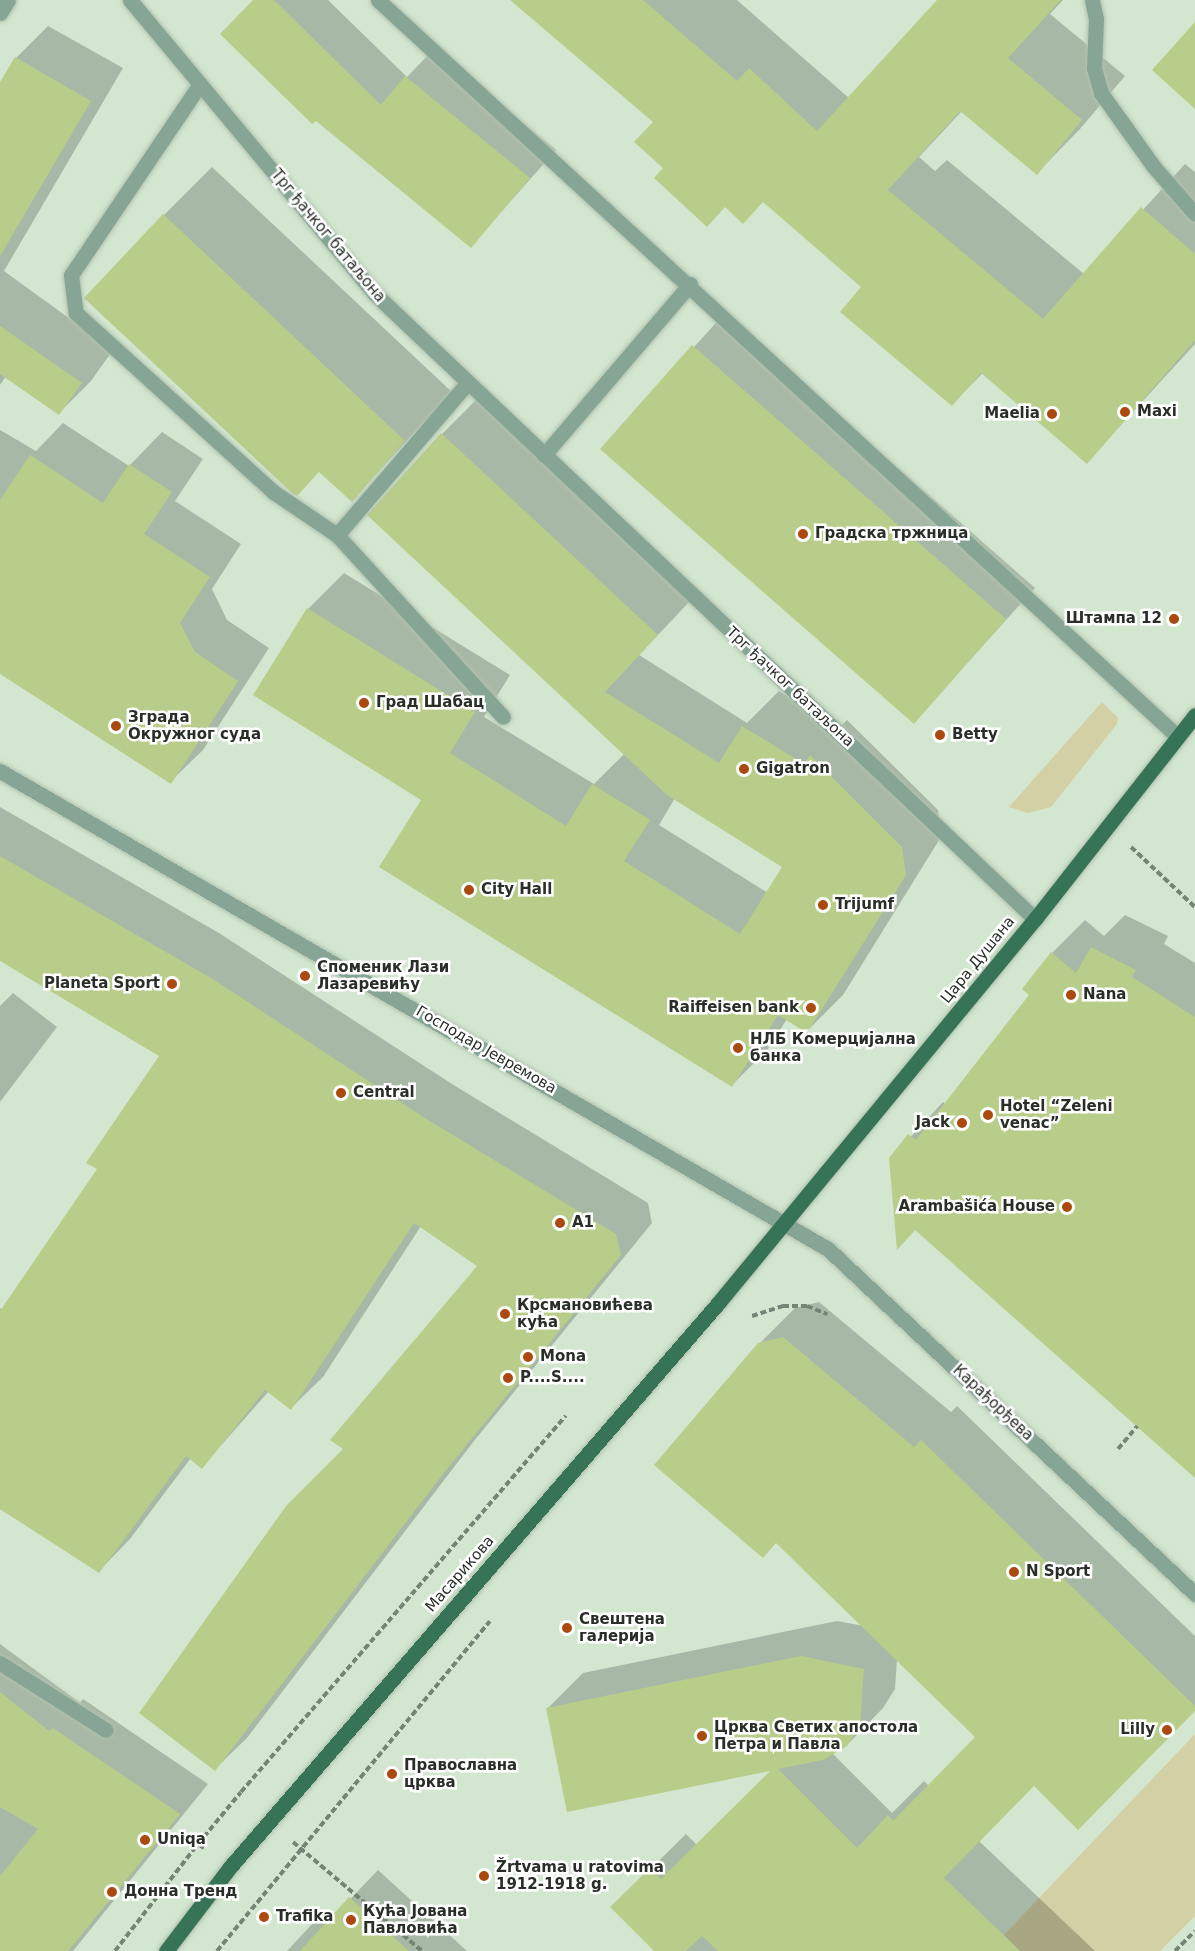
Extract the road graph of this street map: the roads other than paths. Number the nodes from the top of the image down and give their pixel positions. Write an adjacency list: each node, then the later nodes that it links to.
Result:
1 (8, 0): 5 (street)
2 (130, 0): 6 (street, Трг ђачког батаљона)
3 (378, 0): 8 (street)
4 (1092, 0): 7 (street)
5 (0, 13)
6 (200, 84): 9 (street, Трг ђачког батаљона); 11 (street)
7 (1195, 214)
8 (690, 284): 10 (street); 14 (street)
9 (468, 382): 10 (street, Трг ђачког батаљона); 11 (street)
10 (544, 455): 16 (street, Трг ђачког батаљона)
11 (337, 535): 13 (street)
12 (1195, 715): 14 (main road, Цара Душана)
13 (503, 717)
14 (1177, 736): 16 (main road, Цара Душана)
15 (0, 771): 17 (street, Господар Јевремова)
16 (1035, 919): 17 (main road, Цара Душана)
17 (783, 1222): 18 (street, Карађорђева); 21 (main road, Масарикова)
18 (1195, 1594)
19 (0, 1664): 20 (street)
20 (106, 1730)
21 (165, 1951)

